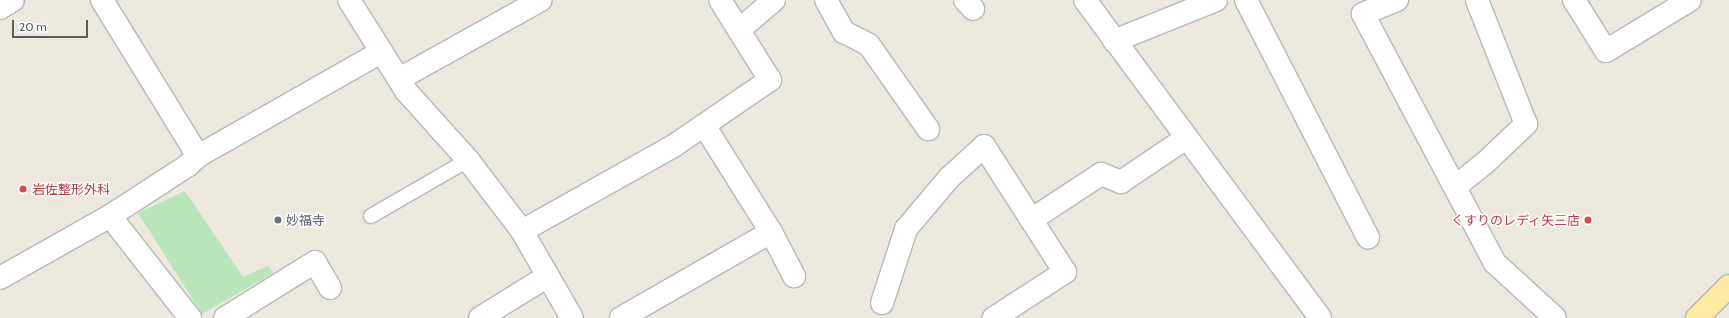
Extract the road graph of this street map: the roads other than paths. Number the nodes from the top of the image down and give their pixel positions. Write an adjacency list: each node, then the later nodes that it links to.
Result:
1 (13, 0): 15 (street)
2 (102, 0): 23 (street)
3 (349, 0): 18 (street)
4 (541, 0): 19 (street)
5 (720, 0): 16 (street)
6 (774, 0): 16 (street)
7 (826, 0): 21 (street)
8 (1085, 0): 17 (street)
9 (1216, 0): 17 (street)
10 (1246, 0): 31 (street)
11 (1397, 0): 25 (street)
12 (1478, 0): 25 (street)
13 (1574, 0): 14 (street)
14 (1690, 0)
15 (0, 8)
16 (739, 30): 20 (street)
17 (1114, 41): 22 (street)
18 (381, 52): 19 (street); 23 (street)
19 (399, 79): 24 (street)
20 (704, 124): 29 (street); 30 (street)
21 (928, 129)
22 (1186, 138): 28 (street); 44 (street)
23 (198, 156): 26 (street)
24 (468, 160): 27 (lane); 29 (street)
25 (1455, 187): 45 (street)
26 (110, 216): 34 (street); 38 (street)
27 (370, 216)
28 (1031, 220): 37 (street); 43 (street)
29 (522, 231): 32 (street)
30 (772, 232): 33 (street); 42 (street)
31 (1368, 237)
32 (548, 276): 40 (street); 41 (street)
33 (794, 276)
34 (0, 278)
35 (1729, 286): 46 (main road)
36 (330, 288): 39 (street)
37 (882, 303)
38 (190, 318)
39 (225, 318)
40 (480, 318)
41 (572, 318)
42 (621, 318)
43 (994, 318)
44 (1320, 318)
45 (1555, 318)
46 (1698, 318)

